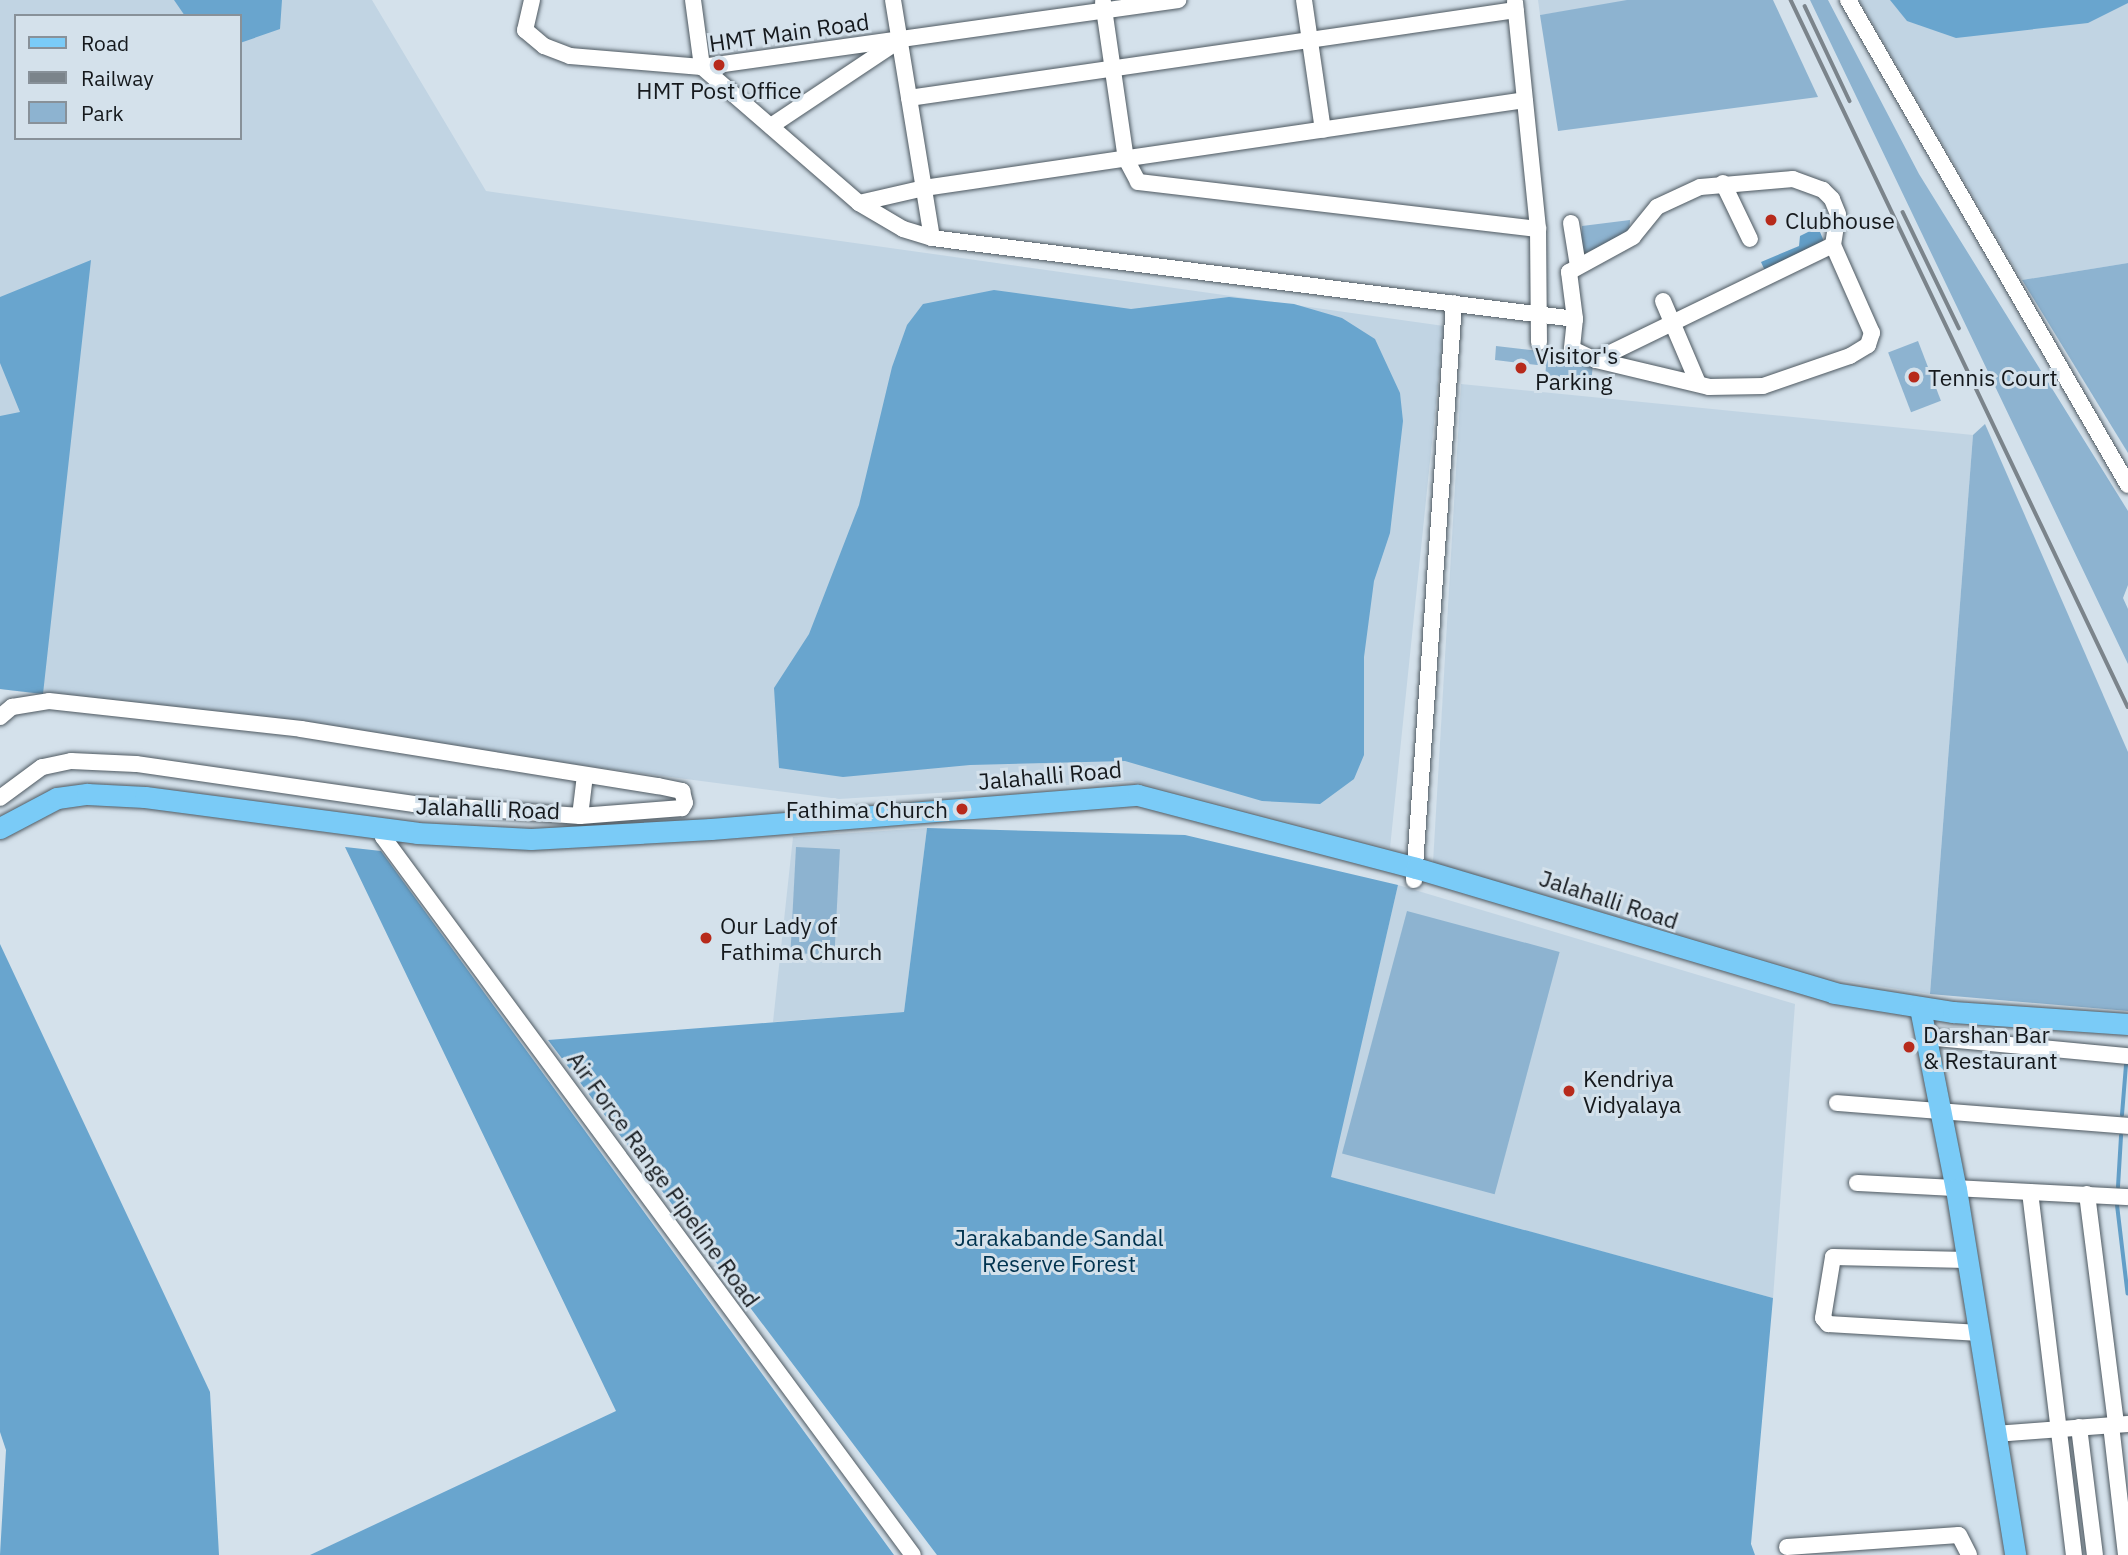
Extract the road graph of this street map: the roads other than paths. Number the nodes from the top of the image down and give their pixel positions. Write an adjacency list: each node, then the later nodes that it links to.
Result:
1 (532, 0): 11 (street, HMT Main Road)
2 (693, 0): 11 (street)
3 (893, 0): 10 (street)
4 (1178, 0): 7 (street, HMT Main Road)
5 (1304, 0): 9 (street)
6 (1848, 0): 35 (street)
7 (1103, 5): 10 (street, HMT Main Road); 12 (street)
8 (1515, 5): 9 (street); 14 (street)
9 (1310, 40): 12 (street); 16 (street)
10 (899, 41): 11 (street, HMT Main Road); 13 (street); 15 (street)
11 (702, 67): 15 (street)
12 (1113, 69): 13 (street); 17 (street)
13 (909, 98): 19 (street)
14 (1525, 100): 16 (street); 22 (street)
15 (771, 126): 20 (street)
16 (1323, 130): 17 (street)
17 (1126, 159): 19 (street); 22 (street)
18 (1723, 183): 24 (street); 25 (street); 26 (street)
19 (924, 188): 20 (street); 23 (street)
20 (859, 203): 23 (street)
21 (1571, 223): 26 (street)
22 (1538, 229): 29 (street)
23 (932, 238): 28 (street)
24 (1750, 239)
25 (1833, 245): 31 (street); 34 (street)
26 (1578, 265): 30 (street)
27 (1664, 301): 31 (street)
28 (1454, 303): 29 (street); 43 (street)
29 (1542, 315): 30 (street); 32 (street)
30 (1575, 319): 33 (street)
31 (1673, 323): 33 (street); 34 (street)
32 (1539, 342)
33 (1596, 360): 34 (street)
34 (1698, 383)
35 (2128, 485)
36 (0, 717): 37 (street)
37 (585, 775): 39 (street); 39 (street)
38 (0, 798): 39 (street)
39 (580, 816)
40 (0, 828): 41 (main road, Jalahalli Road)
41 (383, 833): 42 (main road, Jalahalli Road); 43 (main road, Jalahalli Road); 63 (street, Air Force Range Pipeline Road)
42 (0, 842)
43 (1415, 874): 44 (main road, Jalahalli Road)
44 (1920, 1008): 45 (main road, Jalahalli Road); 46 (main road)
45 (2128, 1024)
46 (1926, 1037): 47 (street); 49 (main road)
47 (2128, 1056)
48 (1837, 1103): 49 (street)
49 (1940, 1111): 50 (street); 52 (main road)
50 (2128, 1126)
51 (1857, 1183): 52 (street)
52 (1956, 1189): 53 (street); 56 (main road)
53 (2030, 1192): 54 (street); 60 (street)
54 (2087, 1194): 55 (street); 58 (street)
55 (2128, 1198)
56 (1967, 1260): 57 (main road); 57 (street)
57 (1980, 1333): 61 (main road)
58 (2118, 1425): 59 (street); 68 (street)
59 (2079, 1427): 60 (street); 67 (street)
60 (2057, 1429): 61 (street); 66 (street)
61 (1995, 1434): 65 (main road)
62 (1787, 1547): 64 (street)
63 (914, 1555)
64 (1969, 1555)
65 (2015, 1555)
66 (2074, 1555)
67 (2095, 1555)
68 (2126, 1555)

